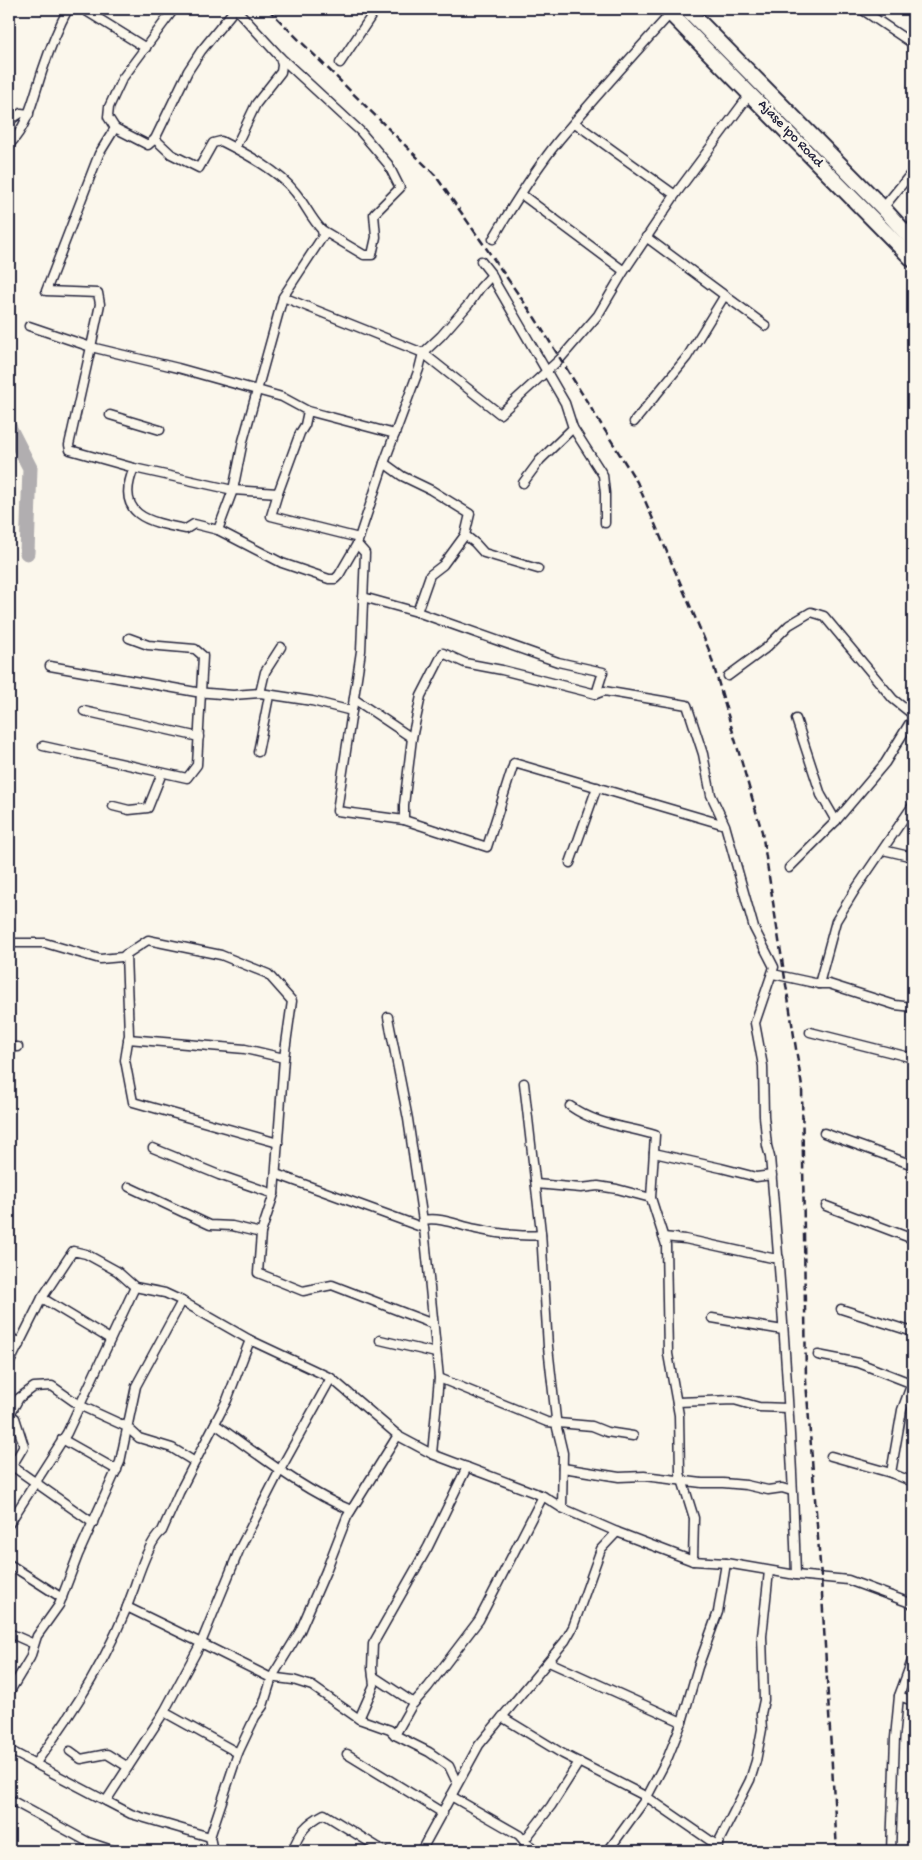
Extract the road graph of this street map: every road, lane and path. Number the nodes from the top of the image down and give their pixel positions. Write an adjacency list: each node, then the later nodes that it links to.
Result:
1 (68, 9): 14 (street)
2 (83, 9): 10 (street)
3 (174, 9): 10 (street)
4 (235, 9): 11 (street); 18 (street)
5 (376, 9): 12 (street)
6 (861, 9): 9 (street)
7 (668, 11): 13 (highway, Ajase Ipo Road); 16 (street)
8 (693, 11): 24 (highway, Ajase Ipo Road)
9 (913, 44)
10 (146, 48): 17 (street)
11 (280, 57): 20 (street); 25 (street)
12 (340, 63)
13 (750, 94): 23 (street); 29 (highway, Ajase Ipo Road)
14 (29, 114): 15 (street); 19 (street)
15 (9, 122)
16 (575, 123): 22 (street); 23 (street)
17 (115, 128): 18 (street); 37 (street)
18 (155, 139): 20 (street)
19 (9, 146)
20 (235, 148): 25 (street)
21 (913, 171): 24 (street)
22 (521, 194): 27 (street); 31 (street)
23 (675, 196): 26 (street)
24 (883, 208): 28 (highway, Ajase Ipo Road)
25 (322, 230): 34 (street)
26 (646, 236): 31 (street); 33 (street)
27 (493, 239)
28 (913, 241)
29 (913, 260)
30 (481, 261): 32 (street)
31 (624, 271): 39 (street)
32 (492, 275): 38 (street); 39 (street)
33 (725, 295): 36 (street); 43 (street)
34 (283, 297): 38 (street); 40 (street)
35 (29, 326): 37 (street)
36 (766, 326)
37 (91, 347): 40 (street); 48 (street)
38 (423, 353): 39 (street); 46 (street)
39 (547, 372): 44 (street)
40 (256, 390): 41 (street); 50 (street)
41 (308, 411): 46 (street); 51 (street)
42 (110, 415): 45 (street)
43 (634, 422)
44 (573, 428): 49 (street); 52 (street)
45 (160, 430)
46 (395, 434): 47 (street)
47 (384, 463): 54 (street); 55 (street)
48 (134, 468): 50 (street); 53 (street)
49 (523, 483)
50 (233, 490): 51 (street); 53 (street)
51 (278, 493): 55 (street)
52 (605, 523)
53 (218, 530): 55 (street)
54 (465, 535): 56 (street); 58 (street)
55 (358, 541): 57 (street)
56 (538, 569)
57 (363, 597): 58 (street); 67 (street)
58 (417, 612): 65 (street)
59 (129, 638): 63 (street)
60 (280, 647): 64 (street)
61 (50, 666): 63 (street)
62 (728, 676): 70 (street)
63 (202, 693): 64 (street); 73 (street)
64 (260, 693): 66 (street)
65 (596, 694): 74 (street); 83 (street)
66 (269, 696): 69 (street); 76 (street)
67 (354, 699): 69 (street); 74 (street)
68 (84, 710): 73 (street)
69 (352, 711): 81 (street)
70 (913, 716)
71 (796, 719): 82 (street)
72 (913, 721): 82 (street)
73 (199, 737): 77 (street)
74 (412, 738): 81 (street)
75 (43, 746): 77 (street)
76 (258, 752)
77 (162, 773): 80 (street)
78 (597, 787): 81 (street); 83 (street); 86 (street)
79 (913, 805): 84 (street)
80 (113, 806)
81 (404, 820)
82 (836, 821): 87 (street)
83 (725, 825): 90 (street)
84 (883, 850): 85 (street); 91 (street)
85 (913, 857)
86 (570, 863)
87 (789, 868)
88 (9, 943): 89 (street)
89 (126, 954): 95 (street); 98 (street)
90 (773, 974): 91 (street); 108 (street)
91 (819, 984): 92 (street)
92 (913, 1007)
93 (388, 1017): 114 (street)
94 (810, 1032): 99 (street)
95 (128, 1039): 98 (street); 103 (street)
96 (9, 1047): 97 (street)
97 (18, 1047)
98 (284, 1058): 103 (street)
99 (913, 1058)
100 (524, 1083): 109 (street)
101 (570, 1106): 105 (street)
102 (824, 1133): 106 (street)
103 (278, 1143): 107 (street)
104 (153, 1148): 111 (street)
105 (654, 1153): 108 (street); 112 (street)
106 (913, 1165)
107 (276, 1174): 111 (street); 114 (street)
108 (772, 1175): 119 (street)
109 (536, 1184): 112 (street); 116 (street)
110 (129, 1187): 115 (street)
111 (274, 1194): 115 (street)
112 (651, 1198): 117 (street)
113 (826, 1206): 118 (street)
114 (423, 1224): 116 (street); 125 (street)
115 (261, 1233): 125 (street)
116 (541, 1235): 143 (street)
117 (664, 1237): 119 (street); 139 (street)
118 (913, 1238)
119 (778, 1258): 126 (street)
120 (135, 1287): 121 (street); 122 (street); 129 (street)
121 (42, 1298): 129 (street); 132 (street)
122 (182, 1301): 130 (street); 145 (street)
123 (840, 1309): 127 (street)
124 (712, 1318): 126 (street)
125 (433, 1324): 133 (street)
126 (783, 1330): 141 (street)
127 (913, 1332)
128 (9, 1335): 132 (street)
129 (110, 1339): 140 (street)
130 (250, 1340): 136 (street); 144 (street)
131 (380, 1340): 133 (street)
132 (19, 1345): 135 (street)
133 (436, 1353): 137 (street)
134 (818, 1355): 138 (street)
135 (9, 1364)
136 (331, 1378): 146 (street); 155 (street)
137 (439, 1378): 143 (street); 149 (street)
138 (913, 1383): 156 (street)
139 (677, 1402): 141 (street); 157 (street)
140 (80, 1405): 142 (street); 145 (street); 148 (street)
141 (787, 1408): 160 (street)
142 (9, 1415): 158 (street)
143 (557, 1423): 147 (street); 153 (street)
144 (215, 1424): 151 (street); 155 (street)
145 (127, 1427): 151 (street); 154 (street)
146 (398, 1435): 149 (street); 163 (street)
147 (634, 1436)
148 (62, 1440): 154 (street); 158 (street)
149 (432, 1454): 152 (street)
150 (831, 1456): 156 (street)
151 (195, 1462): 174 (street)
152 (467, 1467): 161 (street); 180 (street)
153 (562, 1468): 157 (street); 162 (street)
154 (117, 1470): 164 (street)
155 (280, 1470): 163 (street); 176 (street)
156 (891, 1473): 159 (street)
157 (682, 1480): 160 (street); 167 (street)
158 (35, 1482): 164 (street); 165 (street)
159 (913, 1482)
160 (792, 1491): 171 (street)
161 (543, 1496): 162 (street); 185 (street)
162 (562, 1508): 166 (street)
163 (351, 1510): 181 (street)
164 (93, 1523): 172 (street)
165 (9, 1524)
166 (617, 1532): 167 (street); 179 (street)
167 (693, 1561): 168 (street)
168 (726, 1563): 170 (street); 189 (street)
169 (9, 1564): 172 (street)
170 (769, 1571): 171 (street); 206 (street)
171 (796, 1575): 173 (street)
172 (62, 1598): 177 (street)
173 (913, 1604)
174 (127, 1607): 176 (street); 196 (street)
175 (9, 1633): 177 (street)
176 (201, 1643): 181 (street); 186 (street)
177 (34, 1644): 182 (street)
178 (913, 1658): 183 (street)
179 (549, 1662): 187 (street); 189 (street)
180 (373, 1676): 185 (street); 188 (street)
181 (272, 1677): 188 (street); 193 (street)
182 (9, 1693)
183 (899, 1696): 184 (street); 214 (street)
184 (913, 1701)
185 (414, 1703): 190 (street)
186 (164, 1712): 193 (street); 197 (street)
187 (502, 1717): 195 (street); 198 (street)
188 (359, 1719): 190 (street)
189 (682, 1722): 200 (street)
190 (395, 1734): 198 (street)
191 (9, 1750): 196 (street)
192 (70, 1751): 197 (street)
193 (238, 1753): 204 (street)
194 (347, 1754): 203 (street)
195 (579, 1762): 200 (street); 205 (street)
196 (35, 1764): 202 (street)
197 (128, 1768): 202 (street)
198 (458, 1783): 199 (street)
199 (451, 1796): 203 (street); 205 (street)
200 (647, 1798): 206 (street); 213 (street)
201 (9, 1799): 207 (street)
202 (106, 1801): 204 (street)
203 (443, 1812): 211 (street)
204 (210, 1837): 208 (street)
205 (524, 1841): 212 (street)
206 (716, 1849)
207 (116, 1851)
208 (213, 1851)
209 (292, 1851): 210 (street)
210 (384, 1851)
211 (421, 1851)
212 (538, 1851)
213 (608, 1851)
214 (890, 1851)

